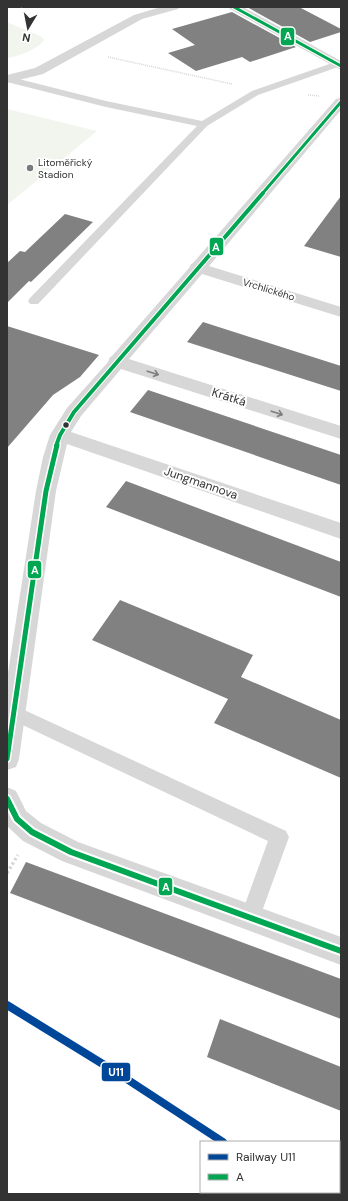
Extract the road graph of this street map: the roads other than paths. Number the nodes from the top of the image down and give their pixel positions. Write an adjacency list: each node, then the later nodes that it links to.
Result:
1 (174, 7): 4 (street)
2 (234, 7): 3 (street)
3 (339, 65): 6 (lane)
4 (7, 79): 6 (lane)
5 (332, 99): 7 (street)
6 (204, 124): 8 (lane)
7 (197, 267): 9 (street, Vrchlického); 10 (street)
8 (34, 301)
9 (341, 312)
10 (116, 361): 11 (street, Krátká, one-way to 11); 12 (street)
11 (341, 433)
12 (60, 435): 13 (street, Jungmannova); 14 (street)
13 (341, 531)
14 (10, 712): 15 (street); 17 (lane)
15 (7, 759)
16 (7, 798): 17 (street)
17 (250, 918): 18 (street)
18 (341, 951)

